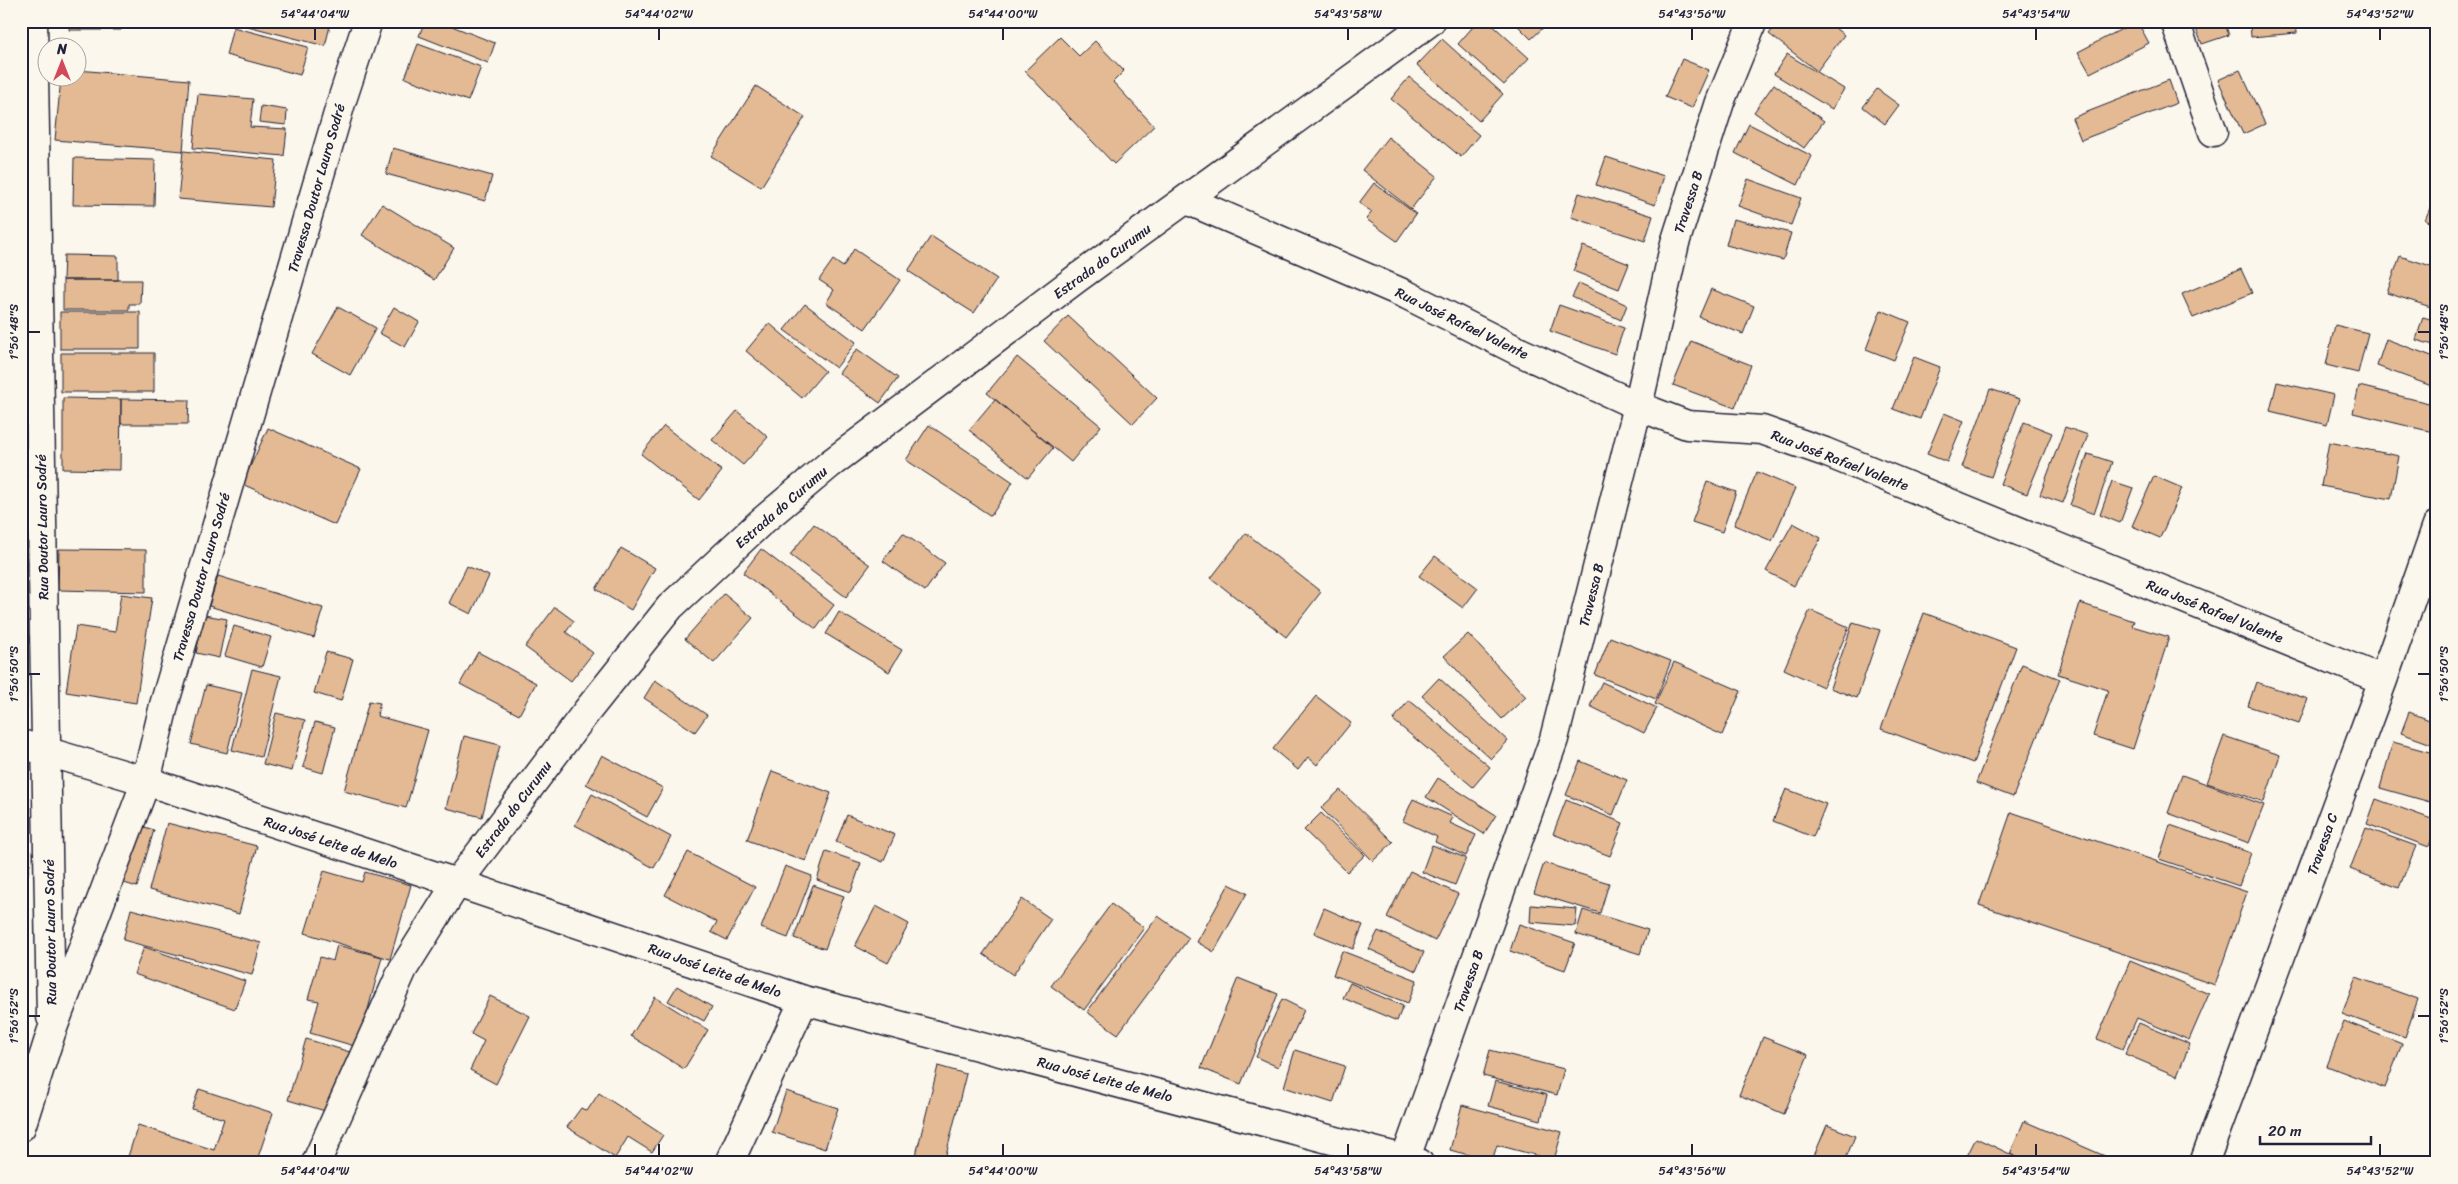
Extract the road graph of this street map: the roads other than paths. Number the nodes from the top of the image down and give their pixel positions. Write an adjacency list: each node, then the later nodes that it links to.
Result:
1 (33, 21): 11 (street, Rua Doutor Lauro Sodré)
2 (368, 21): 12 (street, Travessa Doutor Lauro Sodré)
3 (1431, 21): 7 (street, Estrada do Curumu)
4 (1753, 21): 8 (street, Travessa B)
5 (2175, 21): 6 (street)
6 (2213, 132)
7 (1187, 200): 8 (street, Rua José Rafael Valente); 13 (street, Estrada do Curumu)
8 (1638, 406): 10 (street, Rua José Rafael Valente); 17 (street, Travessa B)
9 (2437, 524): 10 (street, Travessa C)
10 (2383, 680): 20 (street, Travessa C)
11 (34, 747): 12 (street, Rua José Leite de Melo); 15 (street, Rua Doutor Lauro Sodré)
12 (146, 781): 13 (street, Rua José Leite de Melo); 15 (street, Travessa Doutor Lauro Sodré)
13 (457, 883): 14 (street, Rua José Leite de Melo); 18 (street, Estrada do Curumu)
14 (804, 1000): 17 (street, Rua José Leite de Melo); 19 (street)
15 (52, 1032): 16 (street, Travessa Doutor Lauro Sodré)
16 (21, 1128)
17 (1410, 1161)
18 (316, 1163)
19 (729, 1163)
20 (2204, 1163)

